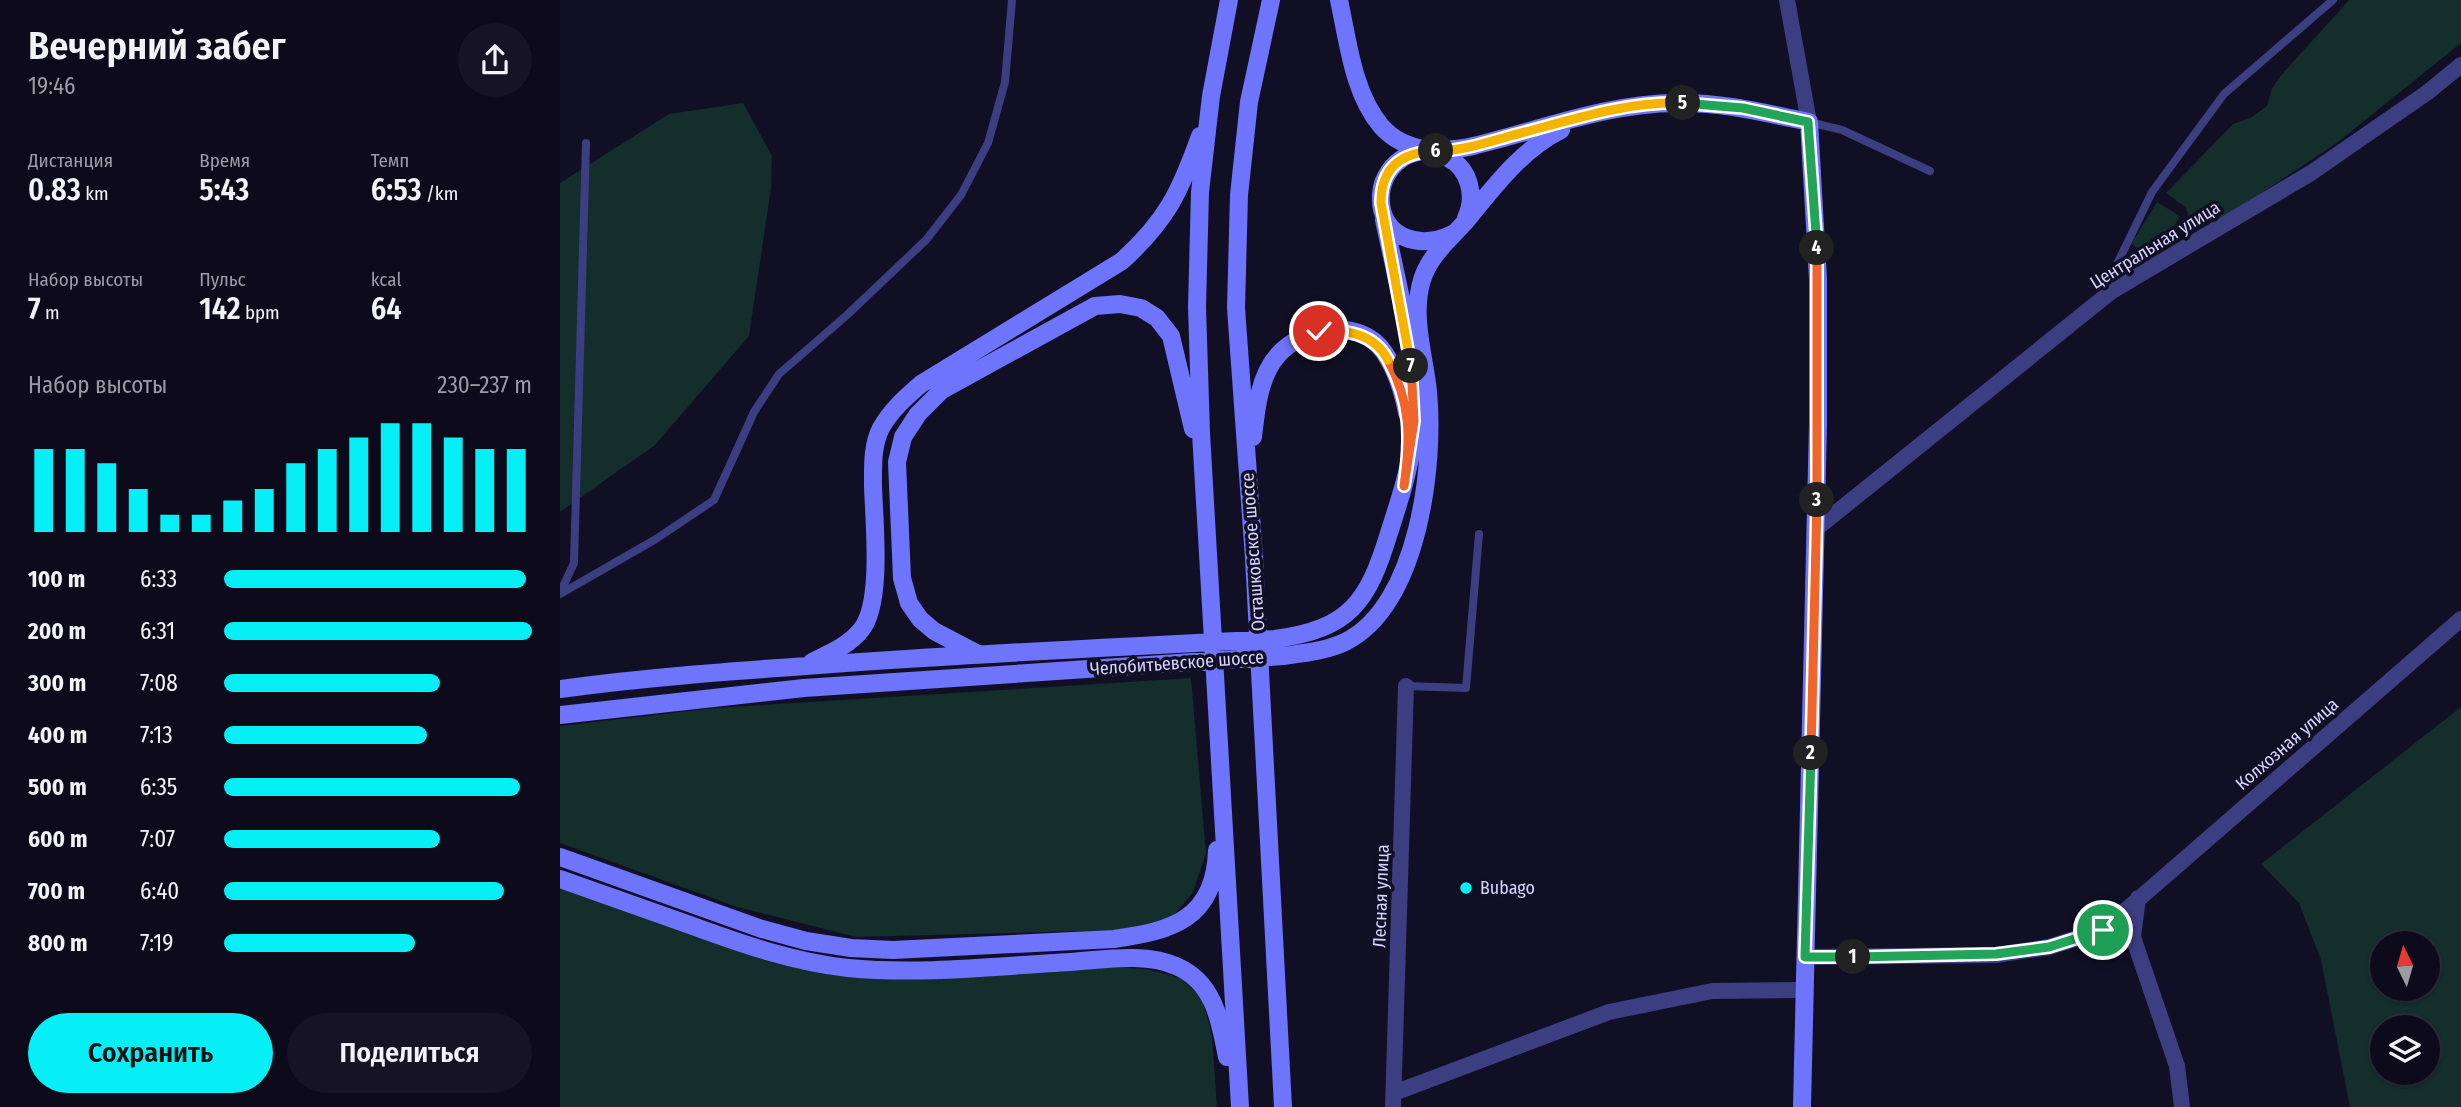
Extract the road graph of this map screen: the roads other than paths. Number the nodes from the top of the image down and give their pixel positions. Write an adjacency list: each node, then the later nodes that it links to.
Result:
1 (1013, 0): 22 (lane)
2 (1229, 0): 8 (street)
3 (1271, 0): 19 (street, Осташковское шоссе)
4 (1339, 0): 12 (street)
5 (1787, 0): 10 (street)
6 (2333, 0): 16 (lane)
7 (2461, 65): 16 (street, Центральная улица)
8 (1211, 96): 18 (street); 25 (street)
9 (1618, 110): 10 (street, Челобитьевское шоссе); 12 (street, Челобитьевское шоссе); 15 (street, Челобитьевское шоссе)
10 (1808, 122): 13 (lane); 20 (street)
11 (586, 143): 22 (lane)
12 (1427, 152): 14 (street, Челобитьевское шоссе); 15 (street)
13 (1930, 171)
14 (1381, 203): 15 (street); 17 (street, Челобитьевское шоссе)
15 (1460, 227): 28 (street, Челобитьевское шоссе)
16 (2112, 291): 20 (street, Центральная улица)
17 (1404, 486): 19 (street); 24 (street, Челобитьевское шоссе)
18 (1205, 496): 24 (street); 29 (street)
19 (1250, 500): 39 (street, Осташковское шоссе)
20 (1817, 528): 35 (street)
21 (1479, 534): 26 (lane)
22 (560, 593)
23 (2461, 619): 32 (street, Колхозная улица)
24 (978, 654): 25 (street, Челобитьевское шоссе)
25 (803, 666): 27 (street, Челобитьевское шоссе)
26 (1406, 686): 37 (street, Лесная улица)
27 (560, 689)
28 (560, 715)
29 (1219, 748): 30 (street); 38 (street)
30 (560, 857)
31 (560, 879): 38 (street)
32 (2138, 898): 33 (street, Колхозная улица); 34 (street)
33 (2103, 930): 34 (street); 35 (street, Колхозная улица)
34 (2133, 937): 41 (street)
35 (1805, 957): 36 (street)
36 (1804, 990): 37 (street); 40 (street)
37 (1393, 1100)
38 (1238, 1107)
39 (1283, 1107)
40 (1802, 1107)
41 (2182, 1107)

